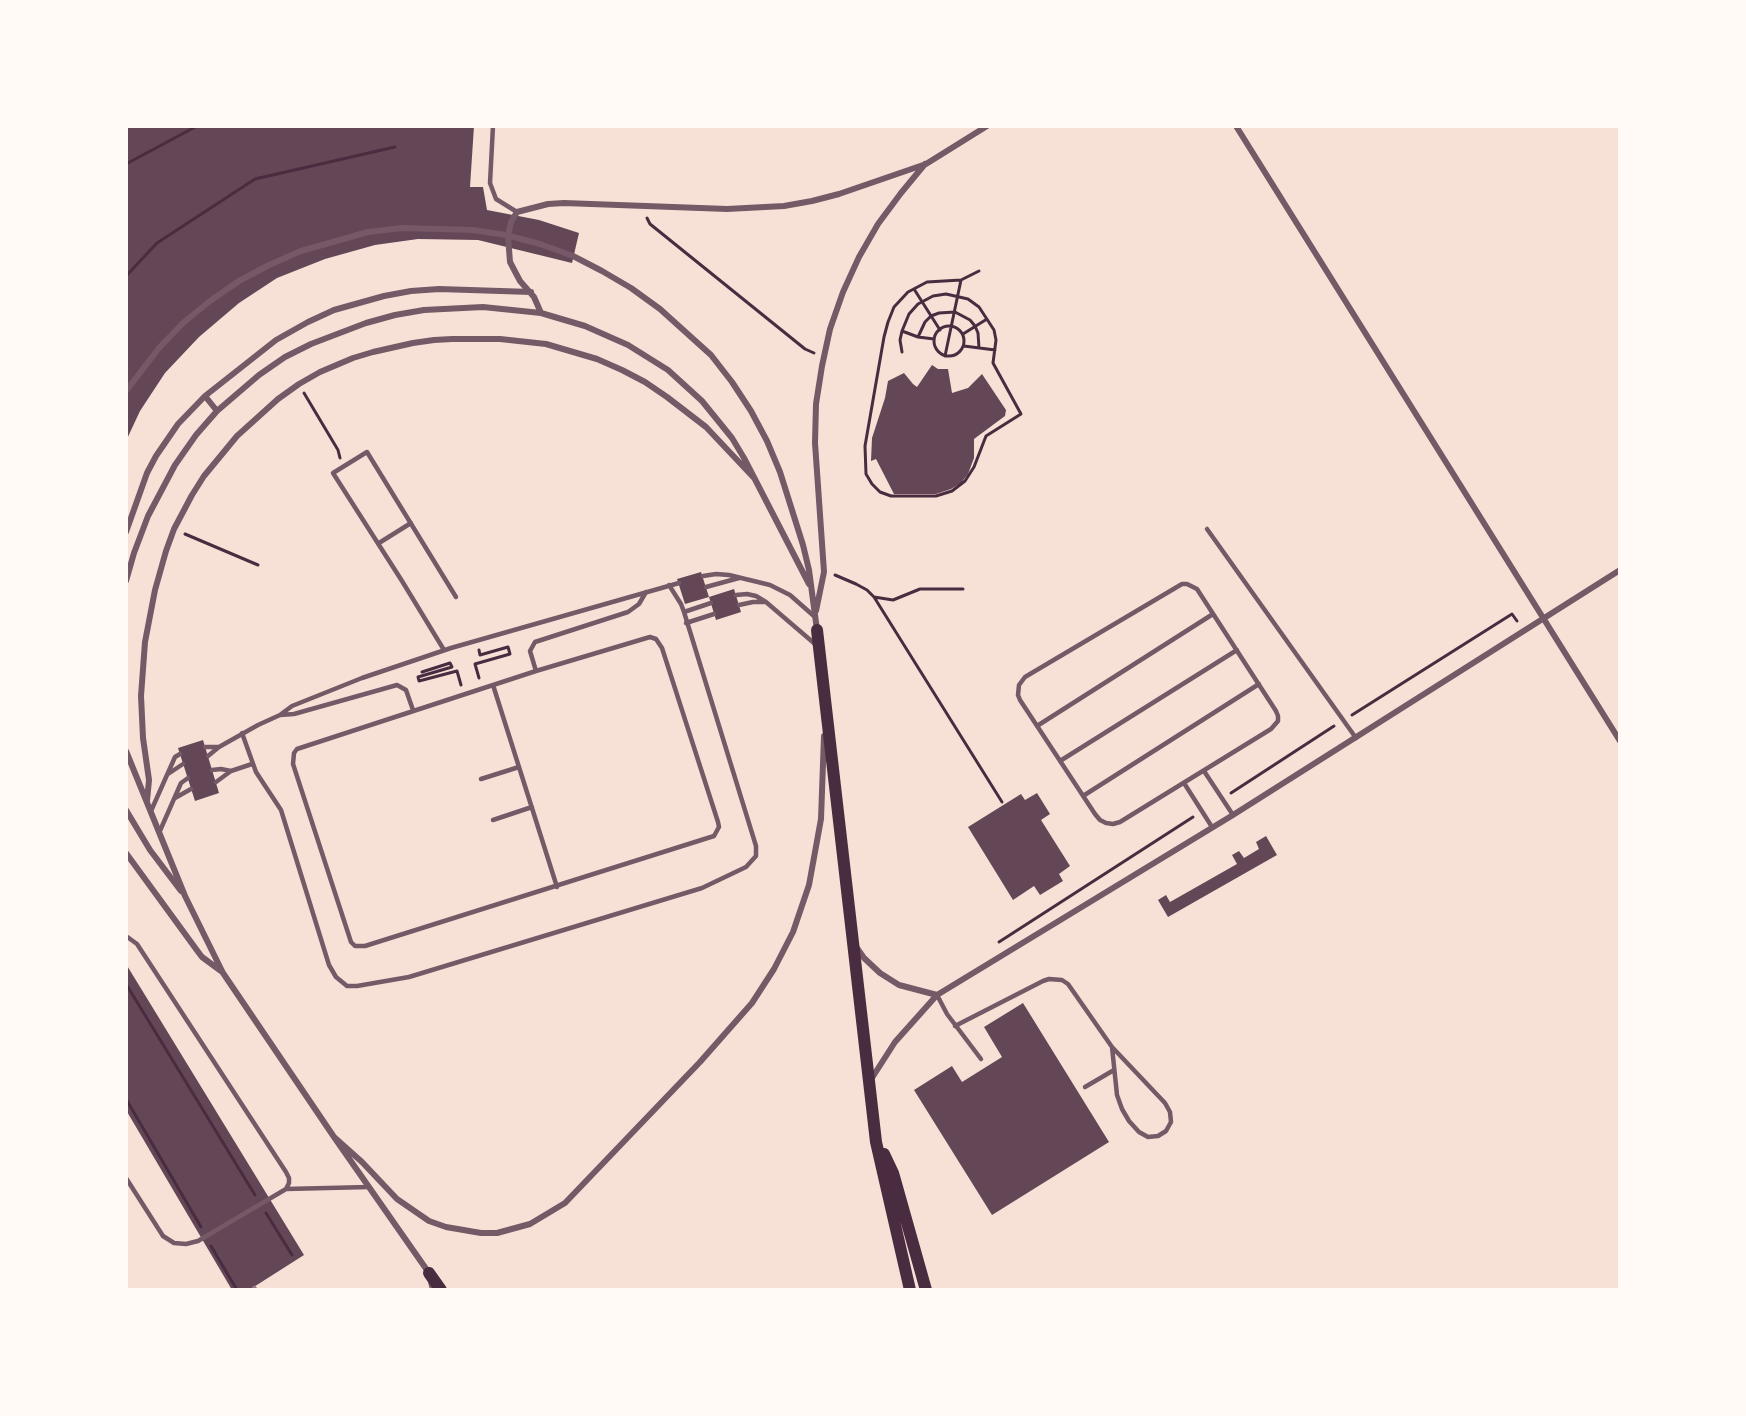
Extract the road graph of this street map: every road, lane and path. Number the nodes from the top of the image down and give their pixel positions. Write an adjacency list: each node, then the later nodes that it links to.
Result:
1 (197, 126): 6 (path)
2 (494, 126): 9 (lane)
3 (987, 126): 7 (street)
4 (1236, 126): 66 (street)
5 (395, 147): 11 (path)
6 (126, 164)
7 (926, 164): 8 (street); 33 (street)
8 (639, 206): 9 (street); 33 (path)
9 (517, 212): 14 (street)
10 (979, 271): 12 (path)
11 (126, 276)
12 (961, 280): 13 (path); 15 (path)
13 (914, 289): 16 (path); 30 (path)
14 (531, 292): 18 (street); 35 (street)
15 (959, 296): 16 (path); 17 (path); 20 (path)
16 (922, 301): 19 (path); 24 (path)
17 (955, 312): 19 (path); 21 (path); 22 (path)
18 (541, 313): 36 (street); 37 (street)
19 (931, 316): 23 (path); 26 (path)
20 (987, 319): 22 (path); 30 (path)
21 (951, 326): 23 (path); 25 (path); 32 (path)
22 (975, 326): 25 (path); 29 (path)
23 (940, 330): 27 (path)
24 (902, 331): 26 (path); 31 (path)
25 (963, 334): 28 (path)
26 (918, 336): 27 (path)
27 (934, 339): 32 (path)
28 (964, 346): 29 (path); 32 (path)
29 (979, 348): 30 (path)
30 (995, 350)
31 (902, 352)
32 (945, 356)
33 (824, 358): 47 (street)
34 (126, 391): 54 (street)
35 (205, 396): 36 (street); 41 (street)
36 (217, 411): 44 (street)
37 (755, 479): 39 (street); 54 (street)
38 (411, 523): 42 (lane); 42 (lane); 58 (lane)
39 (174, 529): 45 (path); 109 (street)
40 (1207, 529): 83 (lane)
41 (126, 532)
42 (378, 543): 71 (lane)
43 (126, 550): 44 (street)
44 (134, 553): 50 (street)
45 (258, 564)
46 (1620, 570): 66 (street)
47 (824, 572): 59 (path); 68 (street)
48 (703, 576): 49 (lane)
49 (742, 578): 53 (lane); 68 (lane)
50 (126, 581)
51 (679, 583): 52 (lane)
52 (669, 585): 56 (lane); 63 (lane)
53 (706, 587)
54 (812, 590): 68 (street)
55 (963, 590): 59 (path)
56 (645, 592): 71 (lane); 76 (lane)
57 (736, 595): 60 (lane)
58 (456, 597)
59 (874, 597): 110 (path)
60 (766, 602): 62 (lane); 70 (lane)
61 (711, 603): 63 (lane)
62 (739, 605)
63 (684, 612): 67 (lane)
64 (714, 614): 67 (lane)
65 (1213, 614): 72 (lane); 84 (lane); 84 (lane)
66 (1544, 618): 69 (street); 87 (street)
67 (686, 623): 95 (lane)
68 (816, 623): 70 (main road)
69 (1523, 631): 83 (path); 86 (street)
70 (819, 646): 81 (main road)
71 (444, 650): 82 (lane)
72 (1237, 650): 78 (lane); 93 (lane)
73 (510, 654): 74 (path)
74 (475, 664)
75 (457, 671): 77 (path)
76 (536, 671): 79 (lane); 120 (lane)
77 (422, 672)
78 (1259, 684): 99 (lane); 106 (lane)
79 (493, 685): 80 (lane); 96 (lane)
80 (413, 711): 82 (lane); 120 (lane)
81 (826, 711): 123 (main road); 135 (street)
82 (280, 715): 85 (lane)
83 (1343, 721): 86 (lane); 108 (path)
84 (1037, 726): 93 (lane)
85 (242, 733): 89 (lane); 95 (lane)
86 (1356, 738): 115 (street)
87 (1620, 741)
88 (205, 747): 89 (lane)
89 (219, 747): 92 (lane)
90 (126, 751): 109 (street)
91 (180, 754): 100 (lane)
92 (208, 756)
93 (1060, 761): 106 (lane)
94 (183, 764): 100 (lane)
95 (252, 764): 98 (lane)
96 (519, 767): 102 (lane); 111 (lane)
97 (212, 770): 98 (lane)
98 (231, 771): 103 (lane)
99 (1204, 771): 104 (lane); 108 (lane)
100 (168, 774): 113 (lane)
101 (188, 778): 107 (lane)
102 (481, 779)
103 (216, 782)
104 (1184, 783): 106 (lane); 114 (lane)
105 (191, 789): 107 (lane)
106 (1083, 796)
107 (174, 798): 118 (lane)
108 (1222, 798): 115 (lane)
109 (147, 801): 113 (street)
110 (1002, 802)
111 (532, 807): 116 (lane); 120 (lane)
112 (126, 810): 121 (street)
113 (150, 811): 118 (street)
114 (1202, 811): 117 (lane); 124 (path)
115 (1233, 815): 117 (street)
116 (493, 820)
117 (1212, 827): 127 (street)
118 (159, 833): 121 (street)
119 (126, 853): 125 (street)
120 (557, 887)
121 (185, 896): 125 (street)
122 (126, 936): 139 (lane)
123 (852, 939): 127 (street); 132 (main road)
124 (996, 943)
125 (223, 973): 135 (street)
126 (126, 984): 140 (path)
127 (937, 995): 128 (lane); 132 (street)
128 (956, 1026): 129 (lane); 130 (lane)
129 (1112, 1047): 131 (lane); 131 (lane)
130 (981, 1059)
131 (1114, 1070): 133 (lane)
132 (870, 1081): 136 (main road)
133 (1085, 1087)
134 (126, 1099): 142 (path)
135 (334, 1137): 138 (street)
136 (876, 1142): 149 (main road); 150 (main road)
137 (126, 1178): 139 (lane)
138 (369, 1187): 139 (lane); 145 (street)
139 (286, 1189)
140 (255, 1196)
141 (261, 1206): 144 (path)
142 (202, 1230)
143 (208, 1240): 146 (path)
144 (292, 1255)
145 (429, 1273): 147 (street); 148 (main road)
146 (237, 1290)
147 (433, 1290)
148 (441, 1290)
149 (910, 1290)
150 (926, 1290)

